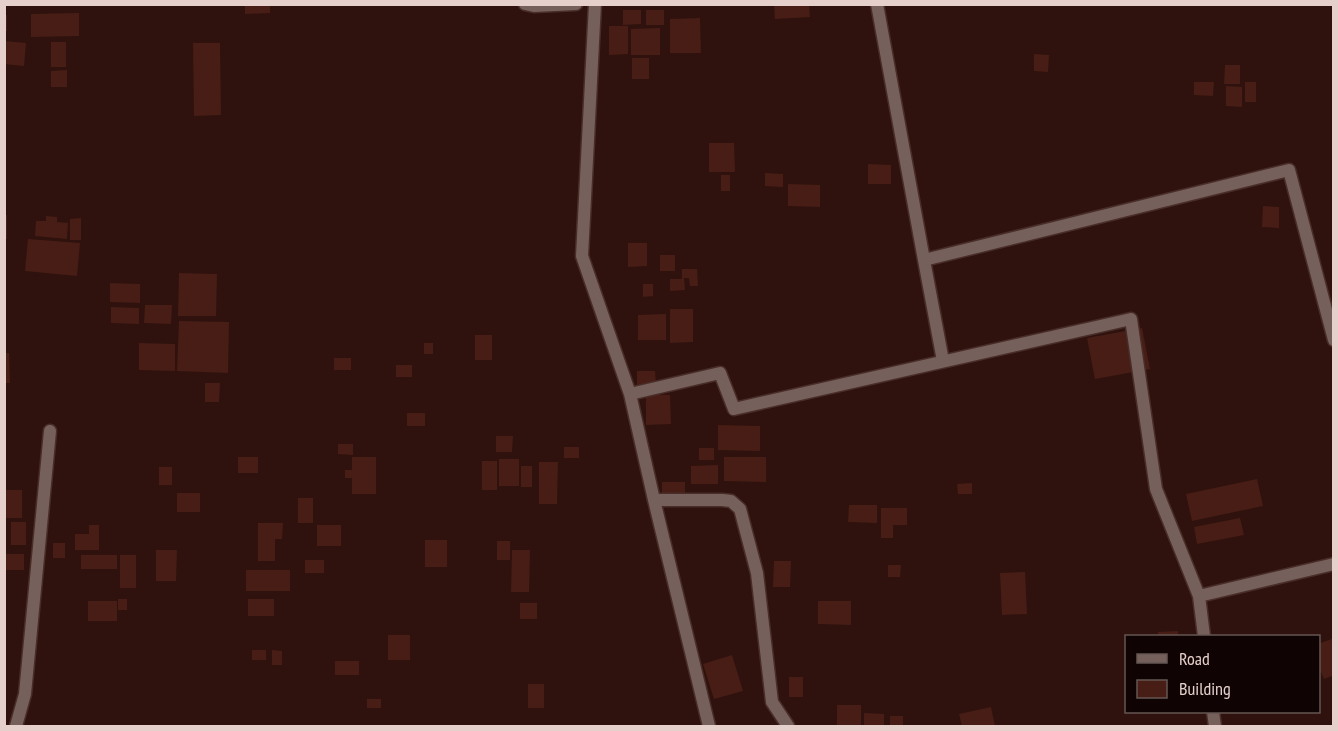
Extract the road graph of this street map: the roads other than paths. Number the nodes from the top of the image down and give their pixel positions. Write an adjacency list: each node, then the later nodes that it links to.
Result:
1 (525, 4): 2 (street)
2 (576, 4)
3 (596, 4): 8 (street)
4 (877, 4): 5 (street)
5 (924, 260): 6 (street); 7 (street)
6 (1334, 340)
7 (943, 361): 8 (street); 12 (street)
8 (630, 394): 10 (street)
9 (50, 431): 14 (street)
10 (654, 500): 15 (street); 16 (street)
11 (1334, 564): 12 (street)
12 (1199, 596): 13 (street)
13 (1204, 635)
14 (16, 726)
15 (709, 726)
16 (788, 726)

